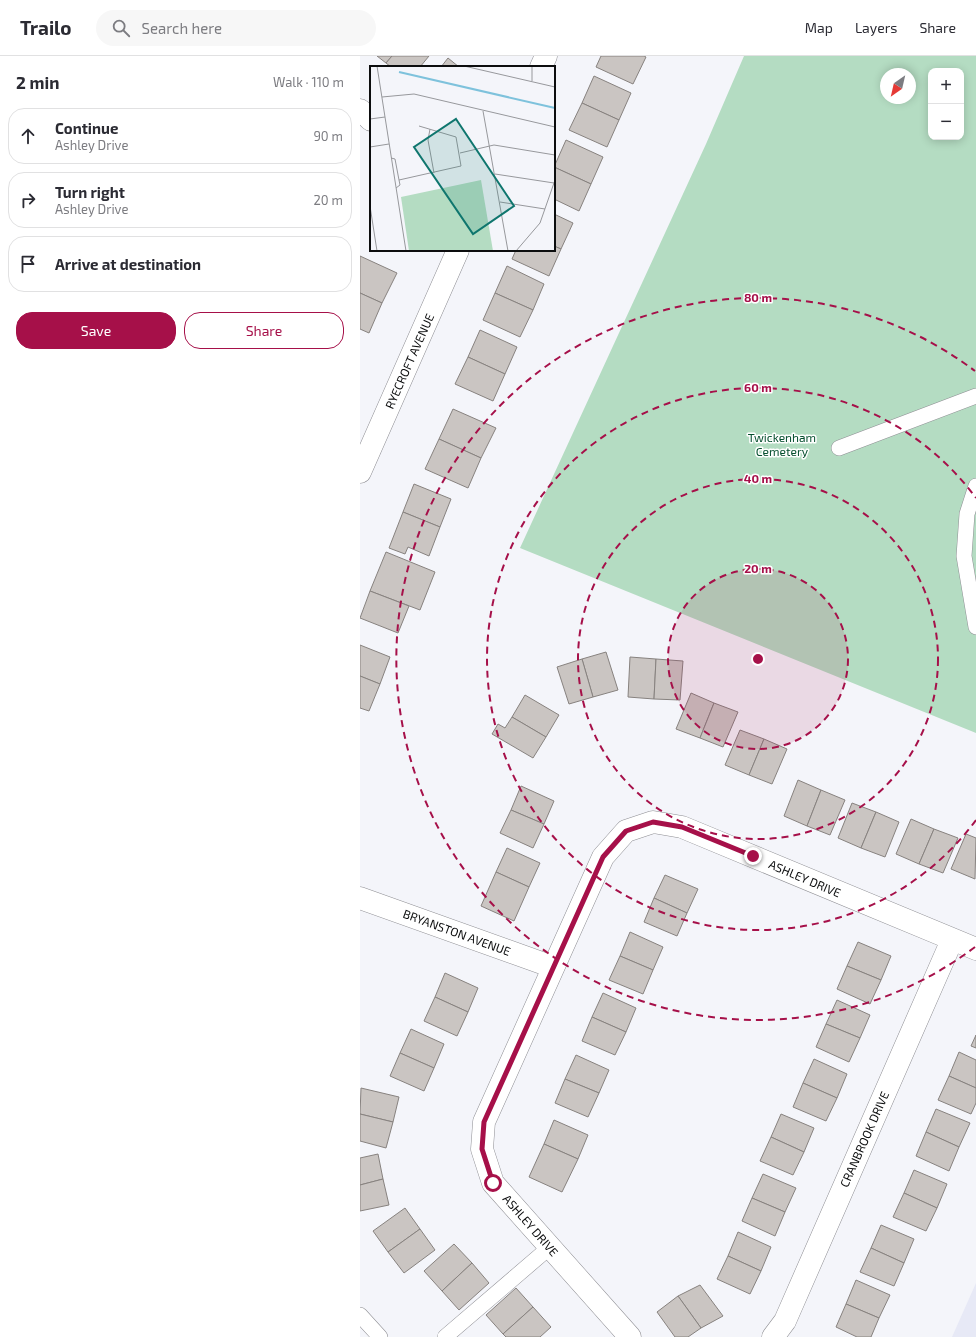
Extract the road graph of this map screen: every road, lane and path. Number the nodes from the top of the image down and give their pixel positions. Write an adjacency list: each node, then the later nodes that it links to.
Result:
1 (546, 56): 2 (street)
2 (541, 66)
3 (360, 110): 4 (street)
4 (370, 119)
5 (458, 251): 8 (street, RYECROFT AVENUE)
6 (976, 396): 7 (lane)
7 (839, 448)
8 (360, 472)
9 (976, 486): 10 (lane)
10 (976, 627)
11 (360, 898): 14 (street, BRYANSTON AVENUE)
12 (952, 940): 13 (street, ASHLEY DRIVE); 14 (street, ASHLEY DRIVE); 20 (street, CRANBROOK DRIVE)
13 (976, 949)
14 (553, 967): 15 (street, ASHLEY DRIVE)
15 (550, 1247): 18 (lane); 19 (street, ASHLEY DRIVE)
16 (360, 1315): 17 (lane)
17 (380, 1337)
18 (445, 1337)
19 (630, 1337)
20 (774, 1337)

